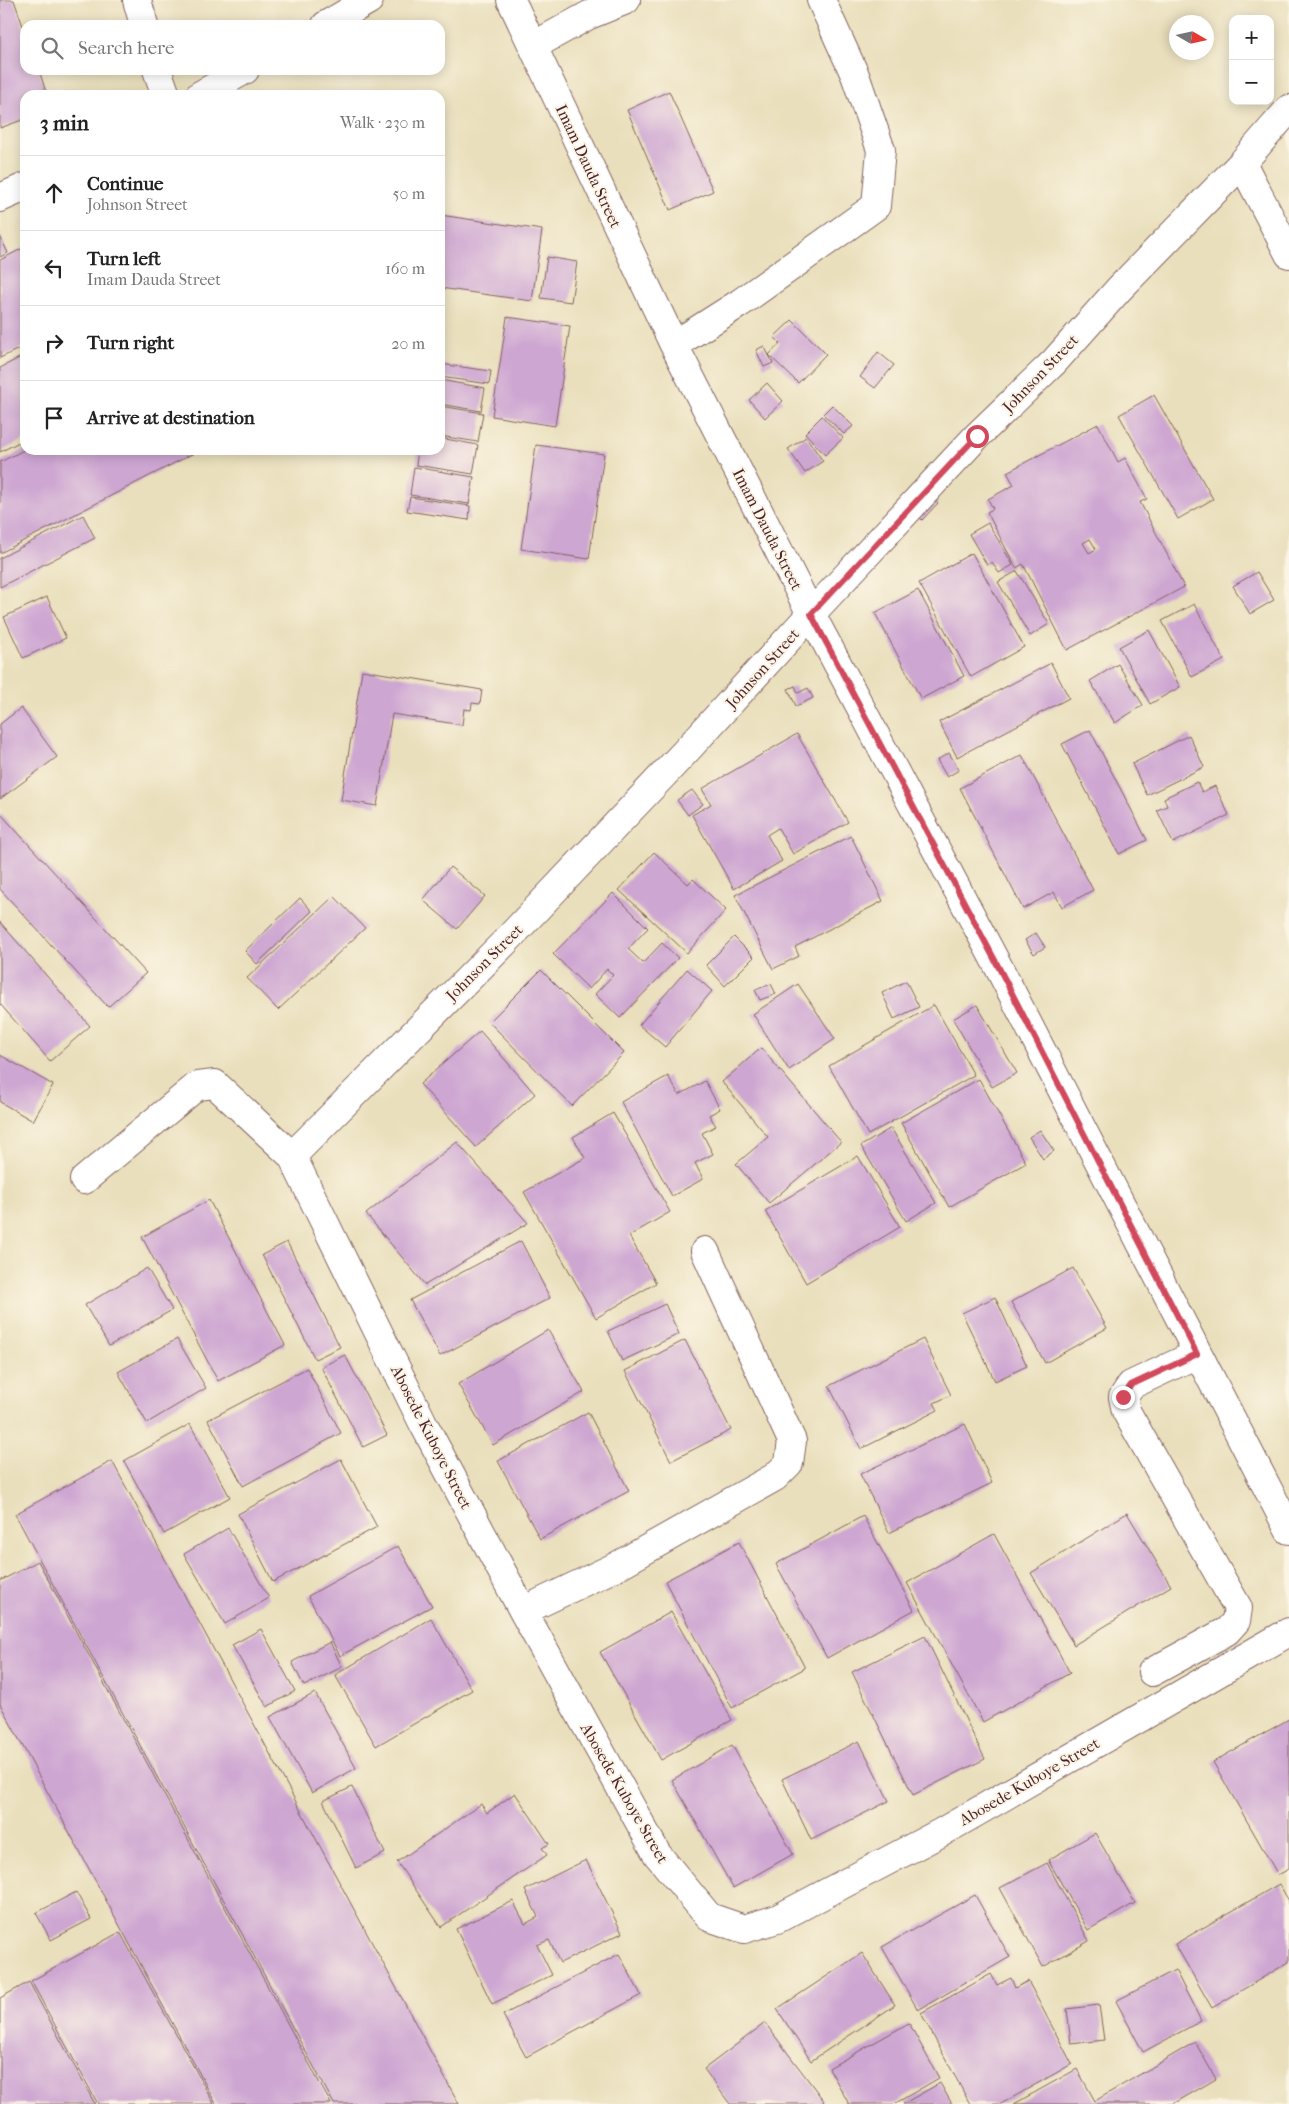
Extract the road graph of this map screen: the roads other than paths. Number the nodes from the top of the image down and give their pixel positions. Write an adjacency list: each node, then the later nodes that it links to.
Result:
1 (137, 0): 6 (street)
2 (369, 0): 7 (street)
3 (511, 0): 8 (street, Imam Dauda Street)
4 (626, 0): 8 (street)
5 (821, 0): 18 (street)
6 (143, 20)
7 (335, 20)
8 (533, 46): 18 (street, Imam Dauda Street)
9 (159, 75): 11 (street)
10 (236, 75): 12 (street)
11 (164, 90)
12 (209, 90)
13 (1289, 109): 14 (street, Johnson Street)
14 (1242, 163): 17 (street); 19 (street, Johnson Street)
15 (20, 188): 16 (street)
16 (0, 198)
17 (1289, 254)
18 (674, 346): 19 (street, Imam Dauda Street)
19 (811, 614): 20 (street, Johnson Street); 23 (street, Imam Dauda Street)
20 (292, 1156): 21 (street); 25 (street, Abosede Kuboye Street)
21 (84, 1180)
22 (705, 1251): 25 (street)
23 (1197, 1354): 24 (street, Imam Dauda Street); 27 (street)
24 (1289, 1530)
25 (523, 1611): 26 (street, Abosede Kuboye Street)
26 (1289, 1632)
27 (1152, 1672)

